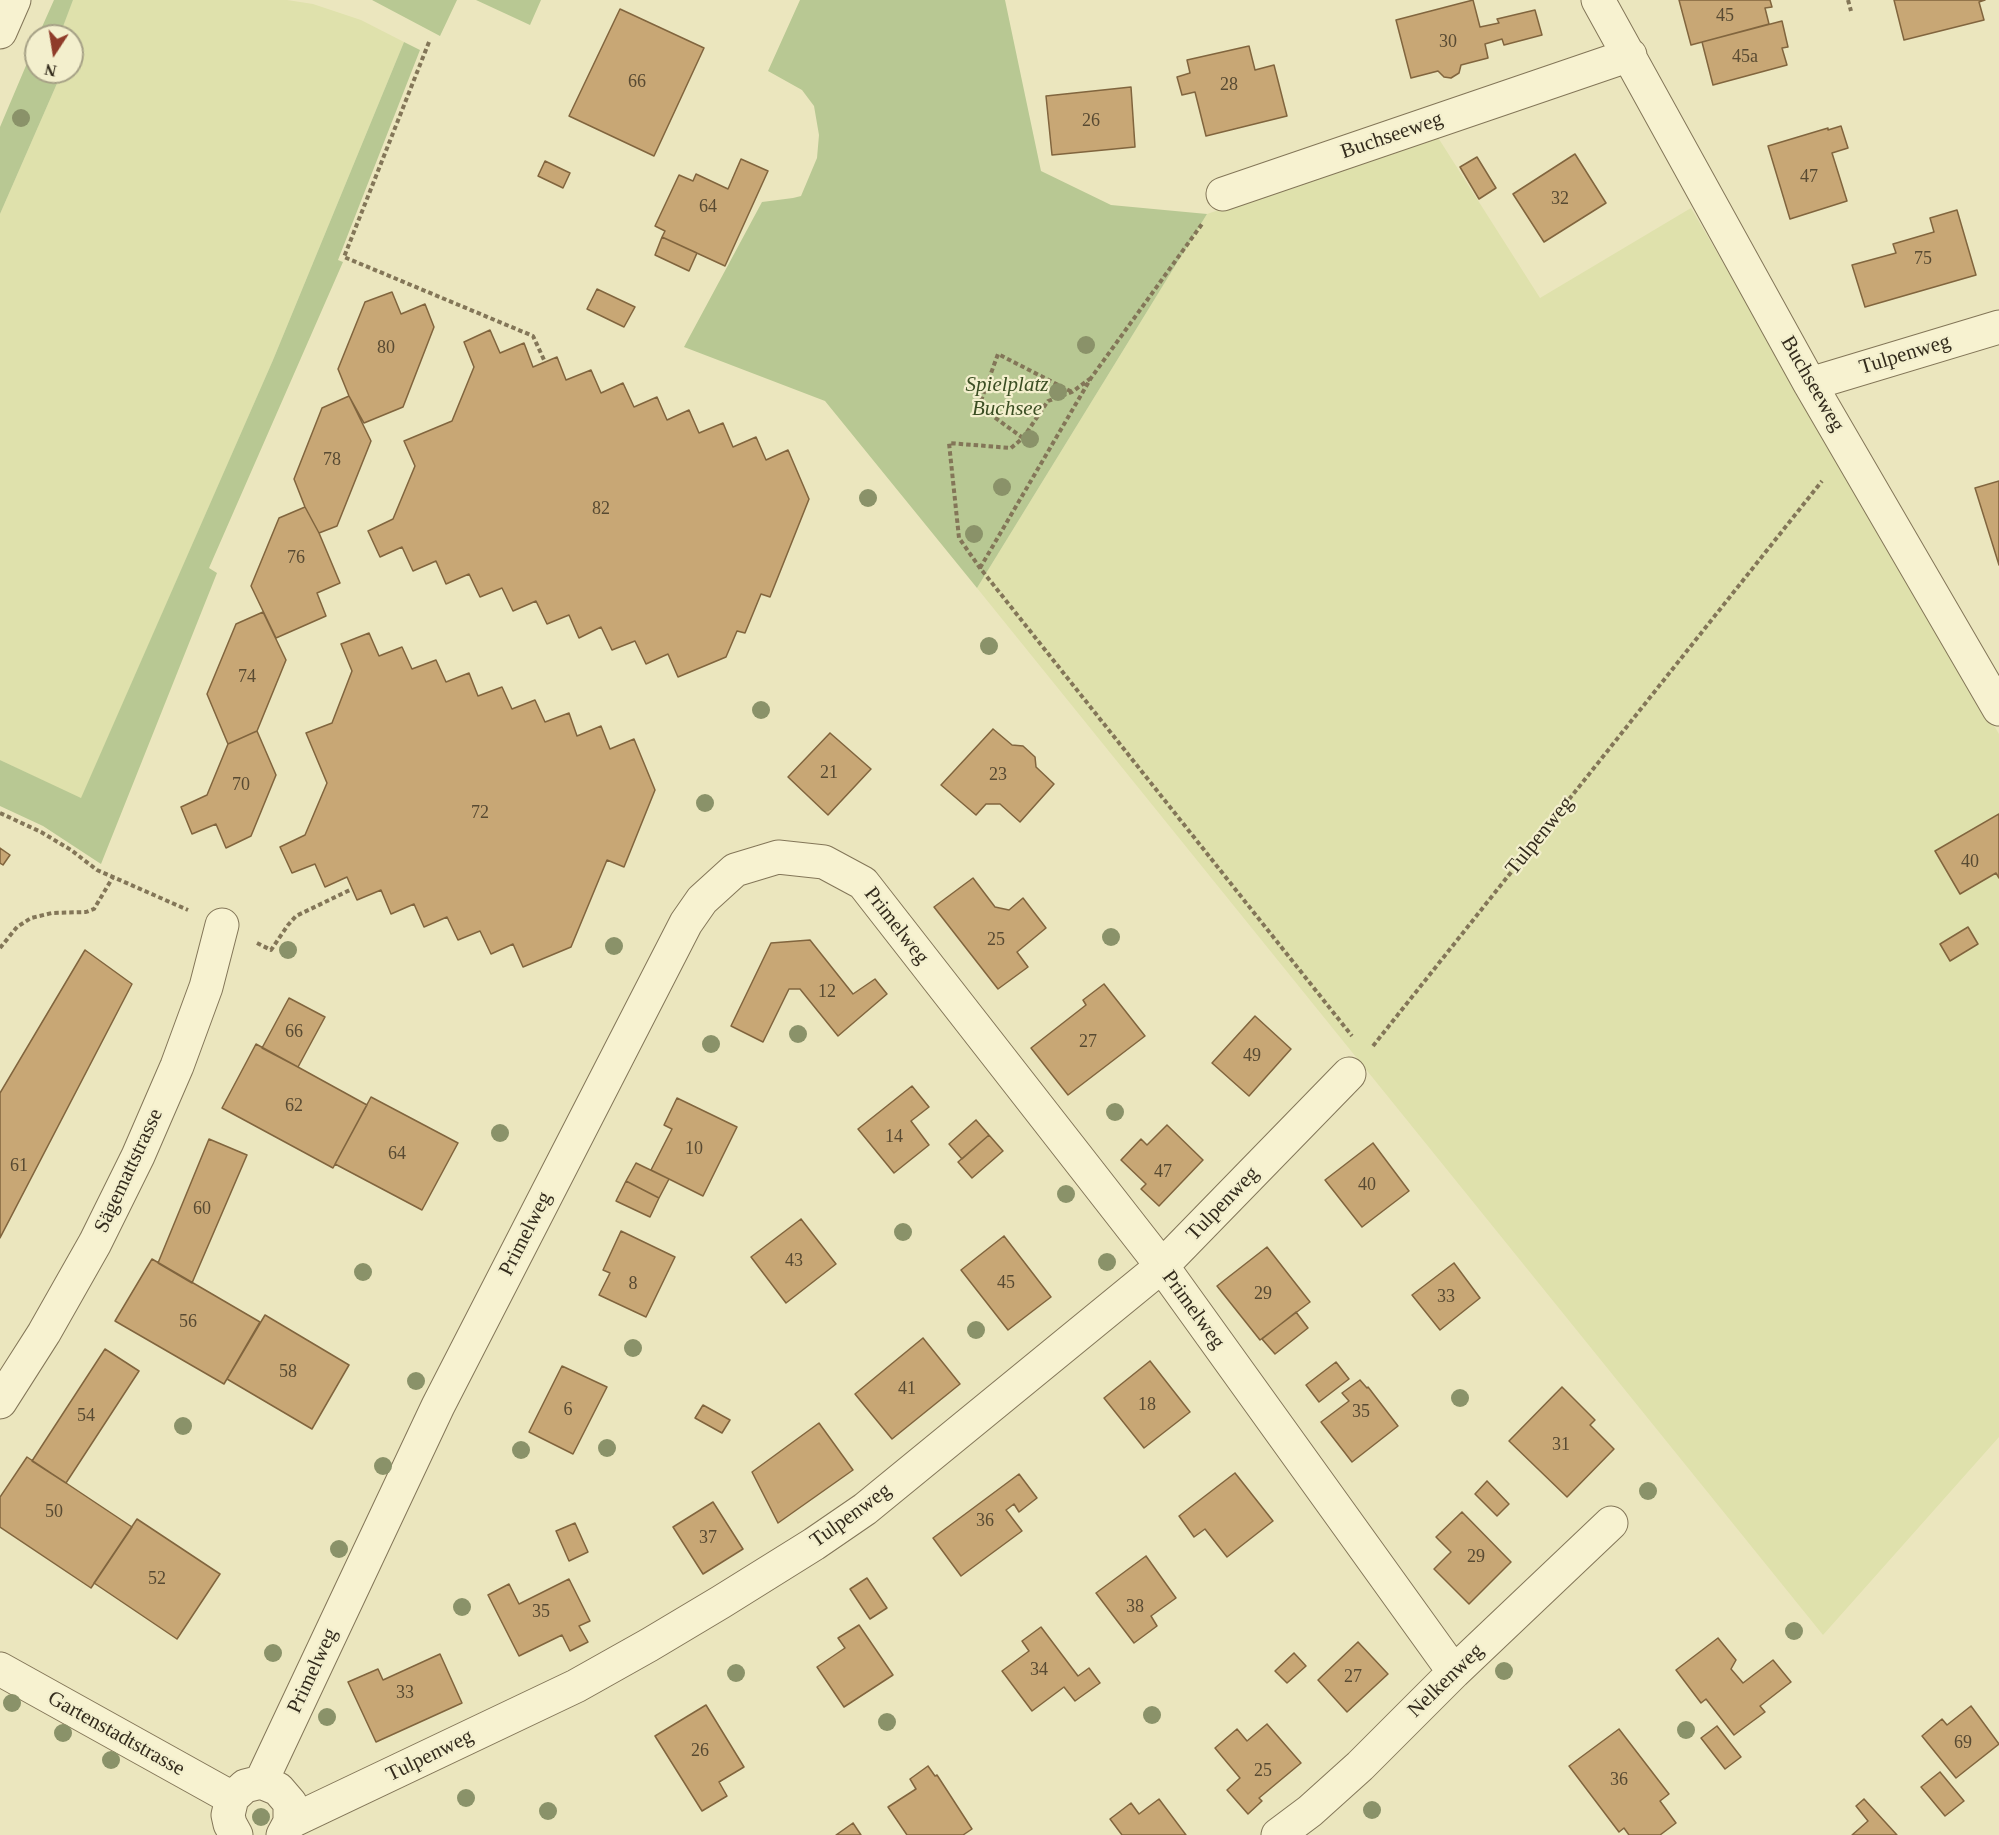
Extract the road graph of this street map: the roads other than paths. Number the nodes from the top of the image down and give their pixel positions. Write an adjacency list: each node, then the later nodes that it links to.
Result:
1 (14, 0): 3 (street)
2 (1598, 0): 4 (street, Buchseeweg)
3 (0, 32)
4 (1630, 56): 5 (street, Buchseeweg); 7 (street, Buchseeweg)
5 (1223, 194)
6 (1999, 327): 7 (street, Tulpenweg)
7 (1810, 384): 8 (street, Buchseeweg)
8 (1999, 709)
9 (222, 925): 12 (street, Sägemattstrasse)
10 (1358, 1064): 11 (street, Tulpenweg)
11 (1162, 1266): 15 (street, Primelweg); 16 (street, Primelweg); 18 (street, Tulpenweg)
12 (0, 1402)
13 (1611, 1523): 15 (street, Nelkenweg)
14 (0, 1670): 17 (street, Gartenstadtstrasse)
15 (1454, 1672): 20 (street, Nelkenweg)
16 (261, 1782): 17 (street); 18 (street)
17 (232, 1798): 19 (street)
18 (287, 1829)
19 (236, 1835)
20 (1278, 1835)

